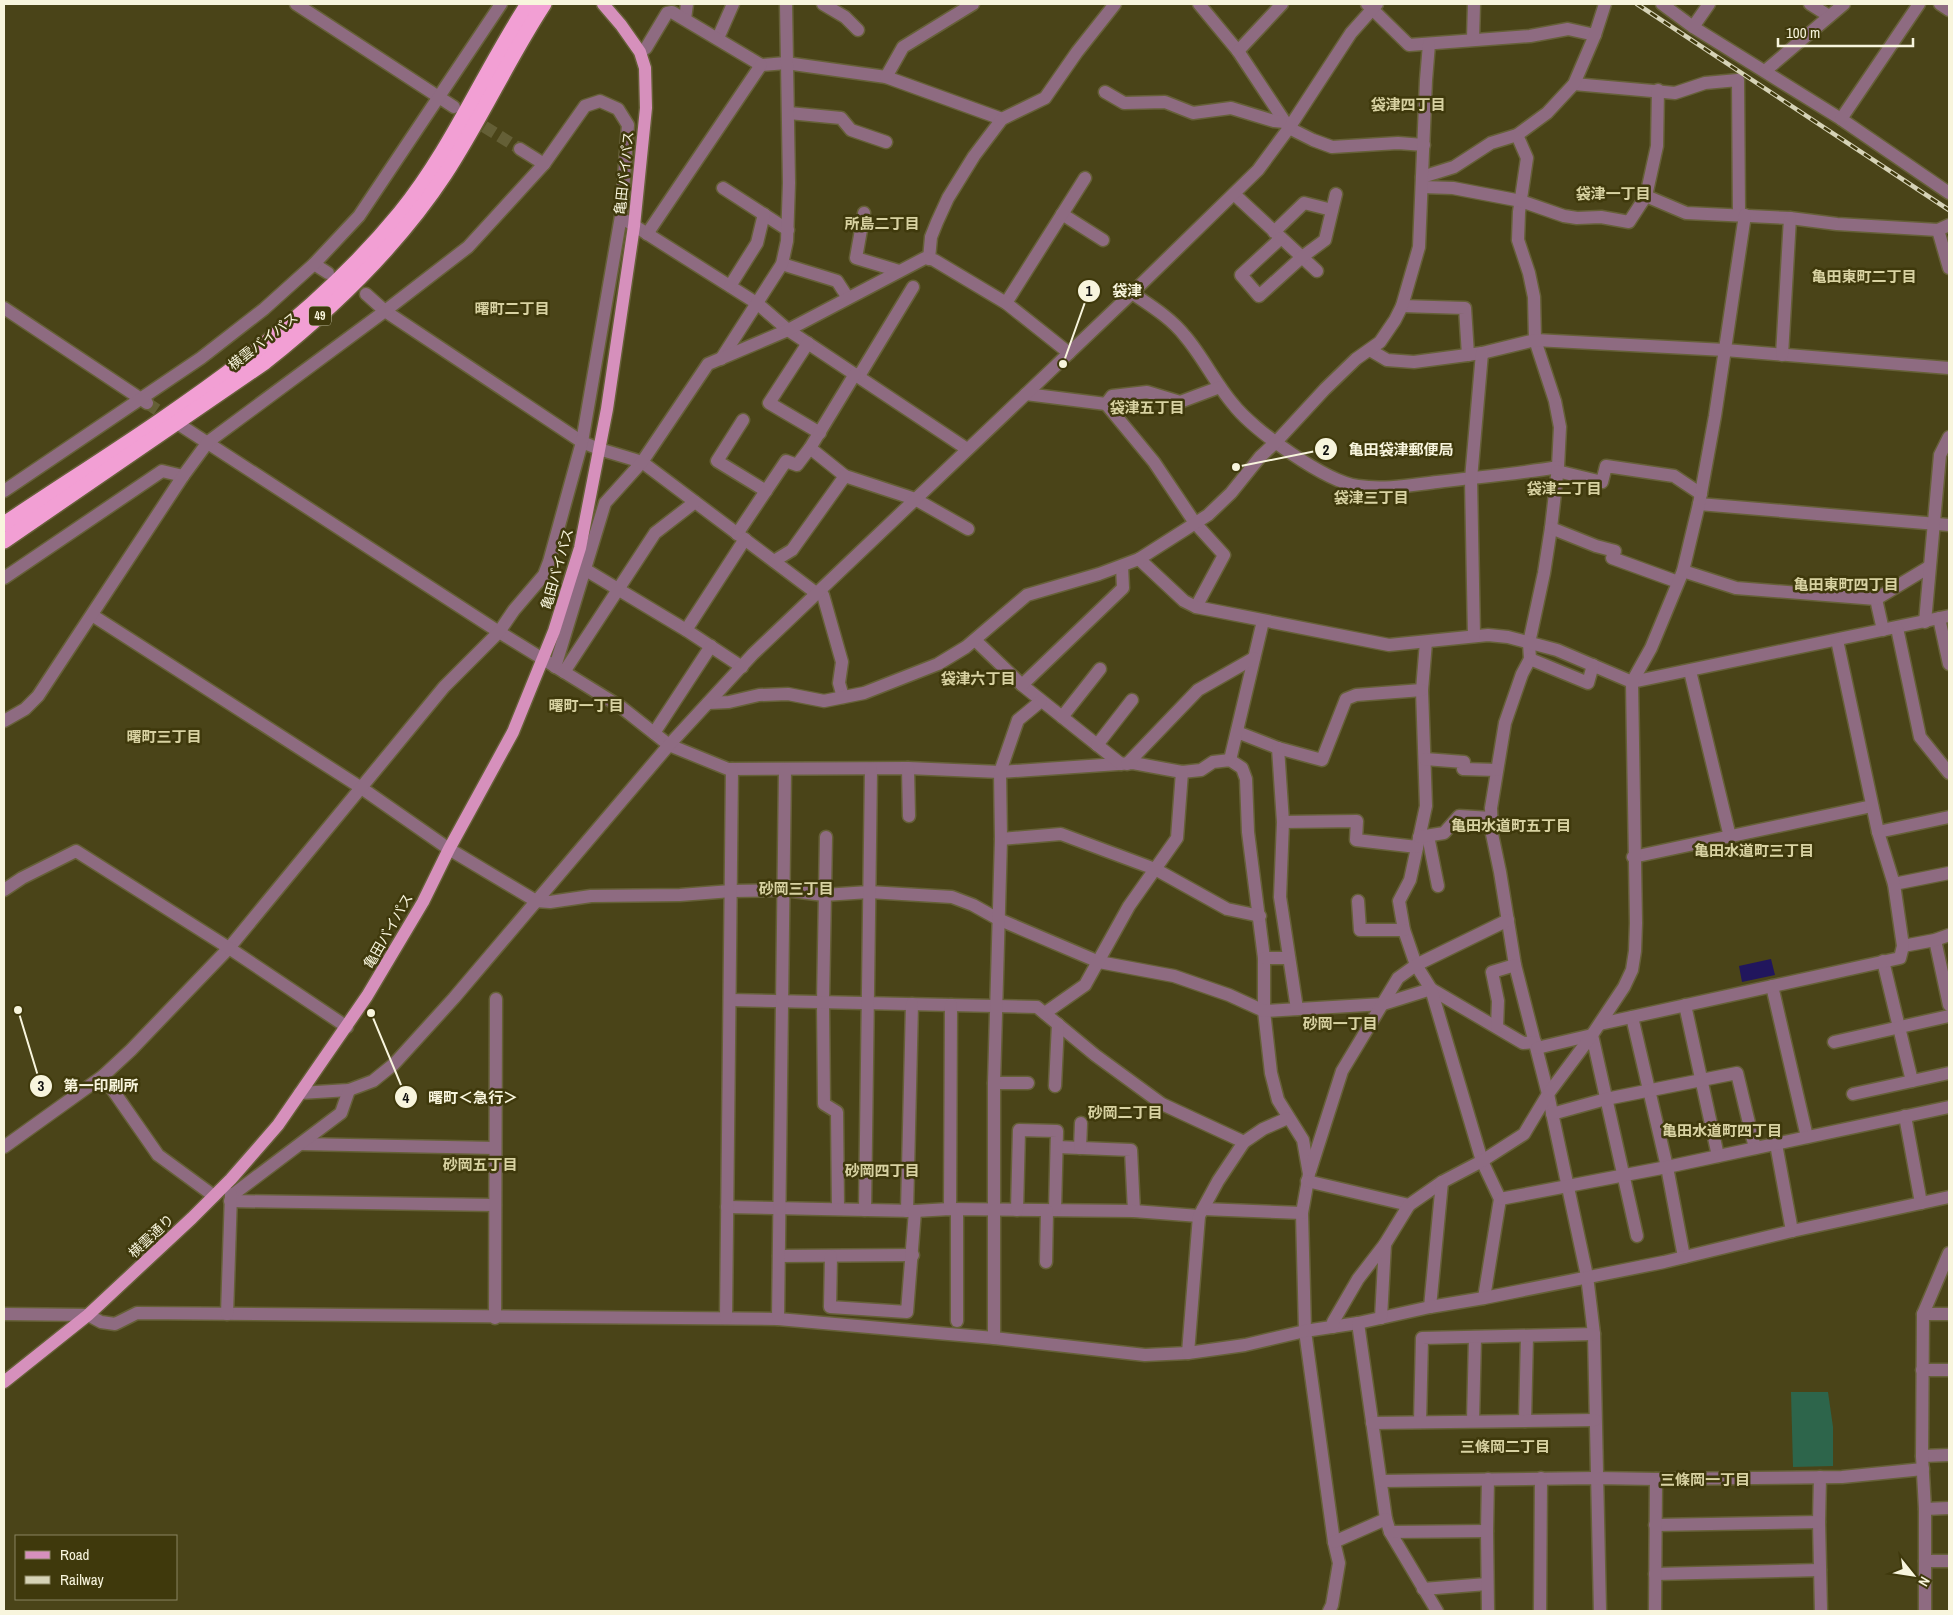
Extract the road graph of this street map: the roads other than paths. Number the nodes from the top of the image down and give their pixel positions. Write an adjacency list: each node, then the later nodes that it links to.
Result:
1 (296, 4): 42 (street)
2 (502, 4): 42 (street)
3 (528, 4): 129 (highway, 横雲バイパス / 49)
4 (544, 4): 135 (highway, 横雲バイパス / 49)
5 (603, 4): 34 (main road, 亀田バイパス)
6 (687, 4): 26 (street)
7 (733, 4): 30 (street)
8 (786, 4): 35 (street)
9 (823, 4): 28 (street)
10 (973, 4): 23 (street)
11 (1115, 4): 45 (street)
12 (1199, 4): 33 (street)
13 (1282, 4): 33 (street)
14 (1474, 4): 31 (street)
15 (1605, 4): 29 (street)
16 (1662, 4): 27 (street)
17 (1709, 4): 27 (street)
18 (1810, 4): 25 (street)
19 (1844, 4): 25 (street)
20 (1919, 4): 46 (street)
21 (1940, 4): 24 (street)
22 (1372, 5): 32 (street); 47 (street)
23 (956, 8): 38 (street)
24 (1949, 10)
25 (1829, 16): 37 (street)
26 (685, 19): 30 (street); 34 (street)
27 (1693, 27): 37 (street)
28 (858, 30)
29 (1594, 36): 31 (street); 39 (street)
30 (718, 38): 36 (street)
31 (1473, 39): 32 (street)
32 (1429, 44): 50 (street)
33 (1238, 51): 47 (street)
34 (640, 52): 68 (main road, 亀田バイパス)
35 (786, 63): 36 (street); 38 (street); 44 (street)
36 (761, 65): 71 (street)
37 (1765, 71): 46 (street)
38 (886, 77): 45 (street)
39 (1574, 84): 40 (street); 48 (street)
40 (1658, 90): 59 (street); 65 (street)
41 (1105, 92): 47 (street)
42 (439, 98): 43 (street); 76 (street)
43 (454, 107)
44 (789, 113): 49 (street); 70 (street)
45 (1002, 119): 75 (street)
46 (1841, 119): 56 (street)
47 (1287, 125): 50 (street); 57 (street)
48 (1516, 135): 54 (street); 60 (street)
49 (886, 142)
50 (1424, 145): 54 (street)
51 (520, 149): 52 (street)
52 (544, 164): 66 (street); 91 (street)
53 (1085, 178): 64 (street)
54 (1422, 182): 60 (street); 89 (street)
55 (723, 188): 63 (street)
56 (1949, 193)
57 (1234, 194): 72 (street); 84 (street)
58 (1336, 194): 61 (street)
59 (1646, 196): 60 (street); 65 (street)
60 (1521, 201): 93 (street)
61 (1332, 210): 72 (street); 74 (street)
62 (864, 213): 79 (street)
63 (764, 214): 70 (street); 82 (street)
64 (1062, 214): 73 (street); 87 (street)
65 (1742, 215): 67 (street); 96 (street)
66 (621, 216): 68 (street); 113 (street)
67 (1790, 218): 69 (street); 100 (street)
68 (634, 226): 71 (street); 116 (main road, 亀田バイパス)
69 (1944, 227): 78 (street)
70 (788, 230): 77 (street)
71 (646, 234): 82 (street)
72 (1277, 235): 74 (street); 74 (street)
73 (1103, 240)
74 (1302, 257): 80 (street)
75 (929, 259): 79 (street); 87 (street)
76 (314, 264): 81 (street); 106 (street)
77 (782, 264): 86 (street); 88 (street)
78 (1949, 268)
79 (899, 271): 86 (street)
80 (1317, 271)
81 (328, 273)
82 (730, 286): 88 (street)
83 (914, 287): 103 (street)
84 (1132, 293): 97 (street); 104 (street)
85 (366, 294): 91 (street)
86 (848, 298): 92 (street)
87 (1006, 303): 97 (street)
88 (758, 304): 92 (street); 101 (street)
89 (1402, 306): 95 (street); 99 (street)
90 (4, 308): 106 (street)
91 (385, 312): 112 (street); 113 (street)
92 (788, 330): 94 (street); 101 (street)
93 (1535, 340): 96 (street); 98 (street); 119 (street)
94 (808, 343): 103 (street); 110 (street)
95 (1370, 350): 99 (street); 114 (street)
96 (1725, 350): 100 (street); 126 (street)
97 (1068, 353): 105 (street)
98 (1482, 353): 99 (street); 122 (street)
99 (1468, 355)
100 (1782, 355): 102 (street)
101 (721, 358): 118 (street)
102 (1949, 368)
103 (857, 375): 110 (street); 117 (street)
104 (1220, 386): 107 (street); 114 (street)
105 (1026, 394): 107 (street); 117 (street)
106 (143, 401): 123 (street)
107 (1106, 404): 128 (street)
108 (743, 420): 124 (street)
109 (180, 425): 112 (street)
110 (820, 433): 115 (street)
111 (1949, 438): 130 (street)
112 (208, 442): 120 (street); 154 (street)
113 (582, 442): 116 (street); 154 (street)
114 (1276, 442): 122 (street); 128 (street)
115 (810, 448): 121 (street); 124 (street)
116 (599, 449): 118 (street); 163 (main road, 亀田バイパス)
117 (967, 449): 125 (street)
118 (642, 462): 127 (street); 140 (street)
119 (1558, 469): 122 (street); 126 (street); 132 (street)
120 (183, 476): 142 (street); 147 (street)
121 (845, 476): 125 (street); 137 (street)
122 (1471, 479): 155 (street)
123 (4, 491)
124 (766, 491): 134 (street)
125 (915, 499): 133 (street); 144 (street)
126 (1700, 499): 130 (street); 141 (street)
127 (696, 502): 134 (street); 143 (street)
128 (1195, 523): 136 (street); 146 (street)
129 (4, 524)
130 (1934, 525): 131 (street); 139 (street)
131 (1949, 525)
132 (1551, 528): 141 (street); 159 (street)
133 (968, 529)
134 (741, 536): 137 (street); 152 (street)
135 (4, 540)
136 (1138, 559): 138 (street); 146 (street)
137 (774, 561): 144 (street)
138 (1122, 566): 156 (street); 171 (street)
139 (1929, 567): 145 (street); 150 (street)
140 (586, 570): 143 (street); 168 (street)
141 (1680, 576): 145 (street); 170 (street)
142 (4, 578)
143 (618, 589): 152 (street); 168 (street)
144 (816, 592): 166 (street); 173 (street)
145 (1876, 599): 153 (street)
146 (1196, 607): 149 (street)
147 (92, 615): 178 (street); 195 (street)
148 (1944, 617): 150 (street); 165 (street)
149 (1263, 622): 158 (street); 161 (street)
150 (1925, 622): 151 (street)
151 (1897, 628): 153 (street); 194 (street)
152 (686, 630): 160 (street)
153 (1883, 630): 157 (street)
154 (499, 632): 163 (street); 195 (street)
155 (1474, 636): 158 (street); 159 (street)
156 (975, 640): 171 (street); 173 (street)
157 (1837, 640): 169 (street); 196 (street)
158 (1426, 642): 172 (street)
159 (1529, 643): 162 (street); 164 (street)
160 (711, 646): 166 (street); 180 (street)
161 (1254, 658): 179 (street); 186 (street)
162 (1530, 659): 164 (street); 191 (street)
163 (543, 660): 168 (street); 206 (main road, 亀田バイパス)
164 (1593, 664): 170 (street)
165 (1949, 664)
166 (742, 666): 176 (street)
167 (1100, 669): 177 (street)
168 (560, 670): 180 (street)
169 (1690, 672): 170 (street); 203 (street)
170 (1632, 682): 207 (street)
171 (1022, 685): 175 (street)
172 (1422, 690): 183 (street); 184 (street)
173 (843, 698): 176 (street)
174 (1132, 700): 182 (street)
175 (1042, 701): 177 (street); 192 (street)
176 (708, 703): 181 (street)
177 (1062, 717): 182 (street)
178 (4, 721)
179 (1237, 732): 183 (street); 185 (street)
180 (654, 733): 181 (street)
181 (669, 745): 189 (street); 217 (street)
182 (1097, 745): 186 (street)
183 (1278, 748): 200 (street)
184 (1425, 759): 191 (street); 205 (street)
185 (1230, 760): 193 (street); 219 (street)
186 (1124, 764): 192 (street); 193 (street)
187 (908, 768): 188 (street); 192 (street); 197 (street)
188 (871, 769): 190 (street); 215 (street)
189 (732, 770): 190 (street); 214 (street)
190 (785, 770): 213 (street)
191 (1497, 770): 199 (street)
192 (1000, 772): 204 (street)
193 (1182, 772): 208 (street)
194 (1949, 773)
195 (360, 787): 206 (street); 226 (street)
196 (1872, 806): 201 (street); 203 (street)
197 (909, 816)
198 (1949, 817): 201 (street)
199 (1491, 818): 205 (street); 221 (street)
200 (1284, 822): 205 (street); 228 (street)
201 (1878, 832): 210 (street)
202 (826, 837): 216 (street)
203 (1730, 837): 207 (street)
204 (1001, 839): 208 (street); 220 (street)
205 (1421, 840): 211 (street); 222 (street)
206 (449, 849): 217 (street); 253 (main road, 亀田バイパス)
207 (1633, 858): 252 (street)
208 (1155, 869): 219 (street); 230 (street)
209 (1949, 873): 210 (street)
210 (1894, 884): 225 (street)
211 (1438, 886)
212 (4, 890): 226 (street)
213 (784, 890): 214 (street); 216 (street); 237 (street)
214 (731, 891): 217 (street); 236 (street)
215 (870, 892): 216 (street); 220 (street); 239 (street)
216 (824, 895): 238 (street)
217 (536, 901): 266 (street)
218 (1358, 901): 222 (street)
219 (1260, 916): 227 (street)
220 (998, 919): 230 (street); 245 (street)
221 (1508, 920): 231 (street); 232 (street)
222 (1404, 930): 231 (street)
223 (1949, 935): 224 (street)
224 (1935, 940): 225 (street); 244 (street)
225 (1904, 946): 229 (street)
226 (229, 948): 253 (street); 260 (street)
227 (1264, 958): 228 (street); 247 (street)
228 (1289, 958): 246 (street)
229 (1883, 961): 233 (street); 255 (street)
230 (1099, 962): 247 (street); 248 (street)
231 (1416, 965): 234 (street); 241 (street)
232 (1516, 965): 254 (street); 258 (street)
233 (1772, 986): 243 (street); 277 (street)
234 (1431, 989): 241 (street); 254 (street); 287 (street)
235 (496, 999): 283 (street)
236 (730, 1000): 237 (street); 301 (street)
237 (782, 1001): 238 (street); 302 (street)
238 (823, 1002): 239 (street); 303 (street)
239 (868, 1003): 240 (street); 305 (street)
240 (912, 1004): 242 (street); 309 (street)
241 (1383, 1004): 246 (street); 290 (street)
242 (951, 1005): 245 (street); 306 (street)
243 (1685, 1005): 250 (street); 261 (street)
244 (1949, 1005)
245 (996, 1006): 248 (street); 263 (street)
246 (1297, 1009): 247 (street)
247 (1264, 1011): 275 (street)
248 (1045, 1013): 251 (street)
249 (1949, 1016): 255 (street)
250 (1632, 1017): 252 (street); 267 (street)
251 (1058, 1024): 265 (street); 278 (street)
252 (1600, 1024): 256 (street)
253 (347, 1027): 268 (main road, 亀田バイパス)
254 (1496, 1028): 258 (street)
255 (1899, 1028): 257 (street); 262 (street)
256 (1592, 1035): 258 (street); 269 (street); 271 (street)
257 (1834, 1042)
258 (1536, 1045): 269 (street)
259 (1949, 1073): 262 (street)
260 (103, 1076): 281 (street); 294 (street)
261 (1701, 1081): 267 (street); 285 (street); 286 (street)
262 (1912, 1081): 270 (street)
263 (994, 1083): 264 (street); 304 (street)
264 (1028, 1083)
265 (1055, 1086)
266 (349, 1090): 268 (street); 279 (street)
267 (1649, 1091): 271 (street); 288 (street)
268 (300, 1093): 291 (main road, 横雲通り)
269 (1548, 1094): 273 (street); 287 (street)
270 (1853, 1094)
271 (1606, 1099): 273 (street); 289 (street)
272 (1949, 1107): 274 (street)
273 (1552, 1114): 293 (street)
274 (1905, 1116): 277 (street); 298 (street)
275 (1288, 1118): 278 (street); 290 (street)
276 (1081, 1123): 284 (street)
277 (1807, 1137): 280 (street)
278 (1244, 1142): 311 (street)
279 (301, 1144): 283 (street); 296 (street)
280 (1776, 1144): 285 (street); 313 (street)
281 (4, 1147)
282 (1057, 1147): 284 (street); 307 (street); 308 (street)
283 (495, 1148): 299 (street)
284 (1080, 1148): 310 (street)
285 (1755, 1148): 286 (street)
286 (1718, 1156): 288 (street)
287 (1482, 1161): 292 (street); 297 (street)
288 (1667, 1167): 289 (street); 319 (street)
289 (1624, 1176): 293 (street); 314 (street)
290 (1308, 1177): 300 (street); 312 (street)
291 (231, 1179): 294 (main road, 横雲通り); 296 (street)
292 (1442, 1182): 300 (street); 324 (street)
293 (1569, 1186): 297 (street); 322 (street)
294 (214, 1196): 329 (main road, 横雲通り)
295 (1949, 1197): 298 (street)
296 (230, 1198): 299 (street); 326 (street)
297 (1500, 1199): 323 (street)
298 (1921, 1203): 313 (street)
299 (495, 1205): 330 (street)
300 (1409, 1205): 315 (street)
301 (727, 1208): 302 (street); 331 (street)
302 (779, 1208): 303 (street); 317 (street)
303 (838, 1209): 305 (street)
304 (994, 1209): 306 (street); 307 (street); 341 (street)
305 (865, 1210): 309 (street)
306 (954, 1210): 309 (street); 334 (street)
307 (1017, 1210): 308 (street)
308 (1051, 1210): 310 (street); 321 (street)
309 (911, 1211): 316 (street)
310 (1134, 1211): 311 (street)
311 (1201, 1212): 312 (street); 342 (street)
312 (1302, 1213): 337 (street)
313 (1792, 1231): 319 (street)
314 (1637, 1236)
315 (1385, 1244): 332 (street); 336 (street)
316 (913, 1255): 318 (street); 318 (street)
317 (779, 1256): 318 (street); 333 (street)
318 (831, 1256)
319 (1684, 1257): 322 (street)
320 (1948, 1257): 327 (street)
321 (1046, 1262)
322 (1587, 1276): 323 (street); 338 (street)
323 (1484, 1298): 324 (street)
324 (1430, 1306): 332 (street)
325 (4, 1314): 329 (street)
326 (227, 1314): 329 (street); 330 (street)
327 (1923, 1314): 328 (street); 343 (street)
328 (1949, 1314)
329 (88, 1315): 345 (main road, 横雲通り)
330 (495, 1318): 331 (street)
331 (726, 1318): 333 (street)
332 (1381, 1318): 335 (street)
333 (778, 1319): 341 (street)
334 (957, 1321)
335 (1358, 1323): 336 (street); 350 (street)
336 (1333, 1327): 337 (street)
337 (1305, 1331): 342 (street); 366 (street)
338 (1594, 1334): 339 (street); 347 (street)
339 (1527, 1336): 340 (street); 346 (street)
340 (1475, 1337): 348 (street); 349 (street)
341 (994, 1338): 342 (street)
342 (1188, 1353)
343 (1922, 1370): 344 (street); 352 (street)
344 (1949, 1370)
345 (4, 1382)
346 (1525, 1420): 347 (street); 348 (street)
347 (1595, 1420): 355 (street)
348 (1473, 1421): 349 (street)
349 (1420, 1422): 350 (street)
350 (1372, 1423): 358 (street)
351 (1949, 1455): 352 (street)
352 (1922, 1462): 353 (street); 360 (street)
353 (1820, 1477): 356 (street); 362 (street)
354 (1541, 1478): 355 (street); 357 (street); 376 (street)
355 (1596, 1478): 356 (street); 377 (street)
356 (1656, 1479): 363 (street)
357 (1488, 1480): 358 (street); 364 (street)
358 (1382, 1481): 361 (street)
359 (1949, 1508): 360 (street)
360 (1925, 1509): 367 (street)
361 (1386, 1519): 365 (street); 366 (street)
362 (1819, 1522): 363 (street); 369 (street)
363 (1655, 1525): 370 (street)
364 (1486, 1531): 365 (street); 371 (street)
365 (1390, 1532): 372 (street)
366 (1334, 1542): 373 (street)
367 (1925, 1561): 368 (street); 380 (street)
368 (1949, 1561)
369 (1820, 1570): 370 (street); 379 (street)
370 (1655, 1574): 378 (street)
371 (1487, 1584): 372 (street); 375 (street)
372 (1423, 1589): 374 (street)
373 (1329, 1611)
374 (1437, 1611)
375 (1488, 1611)
376 (1540, 1611)
377 (1600, 1611)
378 (1655, 1611)
379 (1821, 1611)
380 (1925, 1611)

